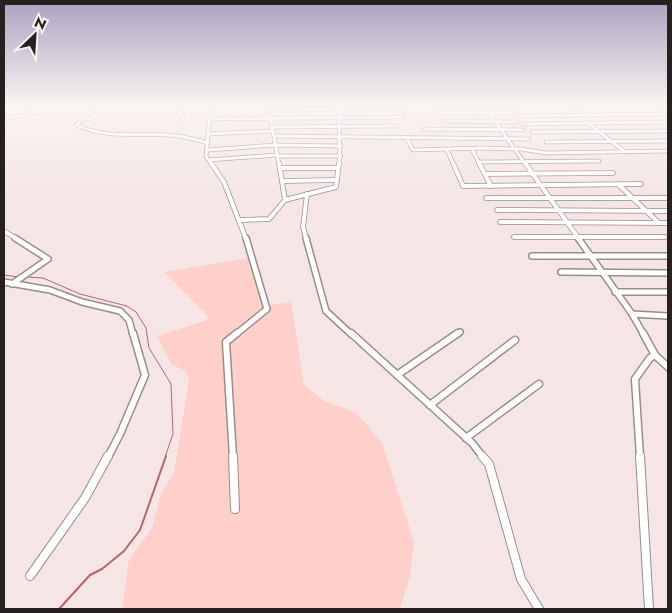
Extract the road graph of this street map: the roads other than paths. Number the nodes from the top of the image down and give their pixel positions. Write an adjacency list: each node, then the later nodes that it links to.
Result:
1 (208, 134): 14 (street)
2 (274, 134): 15 (street)
3 (101, 135): 14 (street)
4 (294, 135): 7 (street)
5 (505, 135): 9 (street)
6 (602, 135): 12 (street)
7 (340, 136): 8 (street); 16 (street)
8 (407, 139): 9 (street); 20 (street)
9 (508, 139): 10 (street); 18 (street)
10 (529, 139)
11 (668, 139): 12 (street)
12 (610, 141): 13 (street); 22 (street)
13 (546, 142)
14 (208, 143): 19 (street)
15 (275, 145): 16 (street); 19 (street); 23 (street)
16 (341, 146): 24 (street)
17 (472, 149): 18 (street); 20 (street); 28 (street)
18 (514, 149): 22 (street); 27 (street)
19 (208, 150): 25 (street)
20 (447, 150): 39 (street)
21 (668, 151): 22 (street)
22 (625, 152)
23 (278, 156): 24 (street); 25 (street); 29 (street)
24 (341, 156): 30 (street)
25 (208, 160): 50 (street)
26 (599, 160): 27 (street)
27 (522, 161): 28 (street); 31 (street)
28 (479, 162): 33 (street)
29 (280, 168): 30 (street); 34 (street)
30 (338, 168): 35 (street)
31 (531, 172): 32 (street); 33 (street); 37 (street)
32 (613, 173)
33 (485, 174): 39 (street)
34 (282, 180): 35 (street); 45 (street)
35 (337, 180): 40 (street)
36 (641, 184): 38 (street)
37 (540, 185): 38 (street); 39 (street); 43 (street)
38 (619, 185): 44 (street)
39 (491, 186)
40 (307, 194): 45 (street); 75 (street)
41 (486, 198): 43 (street)
42 (668, 198): 44 (street)
43 (550, 199): 44 (street); 47 (street)
44 (635, 199): 49 (street)
45 (285, 200): 50 (street)
46 (497, 210): 47 (street)
47 (558, 211): 49 (street); 52 (street)
48 (668, 211): 49 (street)
49 (648, 212): 53 (street)
50 (239, 220): 79 (street)
51 (500, 222): 52 (street)
52 (567, 223): 53 (street); 56 (street)
53 (660, 223): 54 (street)
54 (668, 223)
55 (4, 231): 66 (street)
56 (576, 236): 57 (street); 58 (street); 59 (street)
57 (514, 237)
58 (665, 237)
59 (588, 254): 60 (street); 61 (street); 63 (street)
60 (532, 256)
61 (668, 256)
62 (561, 272): 63 (street)
63 (602, 272): 64 (street); 67 (street)
64 (668, 273)
65 (4, 282): 66 (street)
66 (12, 284): 80 (street)
67 (615, 292): 68 (street); 69 (street)
68 (668, 292)
69 (632, 314): 70 (street); 73 (street)
70 (668, 316)
71 (460, 332): 75 (street)
72 (516, 340): 77 (street)
73 (655, 355): 74 (street); 82 (street)
74 (667, 364)
75 (397, 375): 77 (street)
76 (539, 384): 78 (street)
77 (430, 405): 78 (street)
78 (466, 438): 81 (street)
79 (235, 509)
80 (30, 576)
81 (539, 609)
82 (649, 609)

